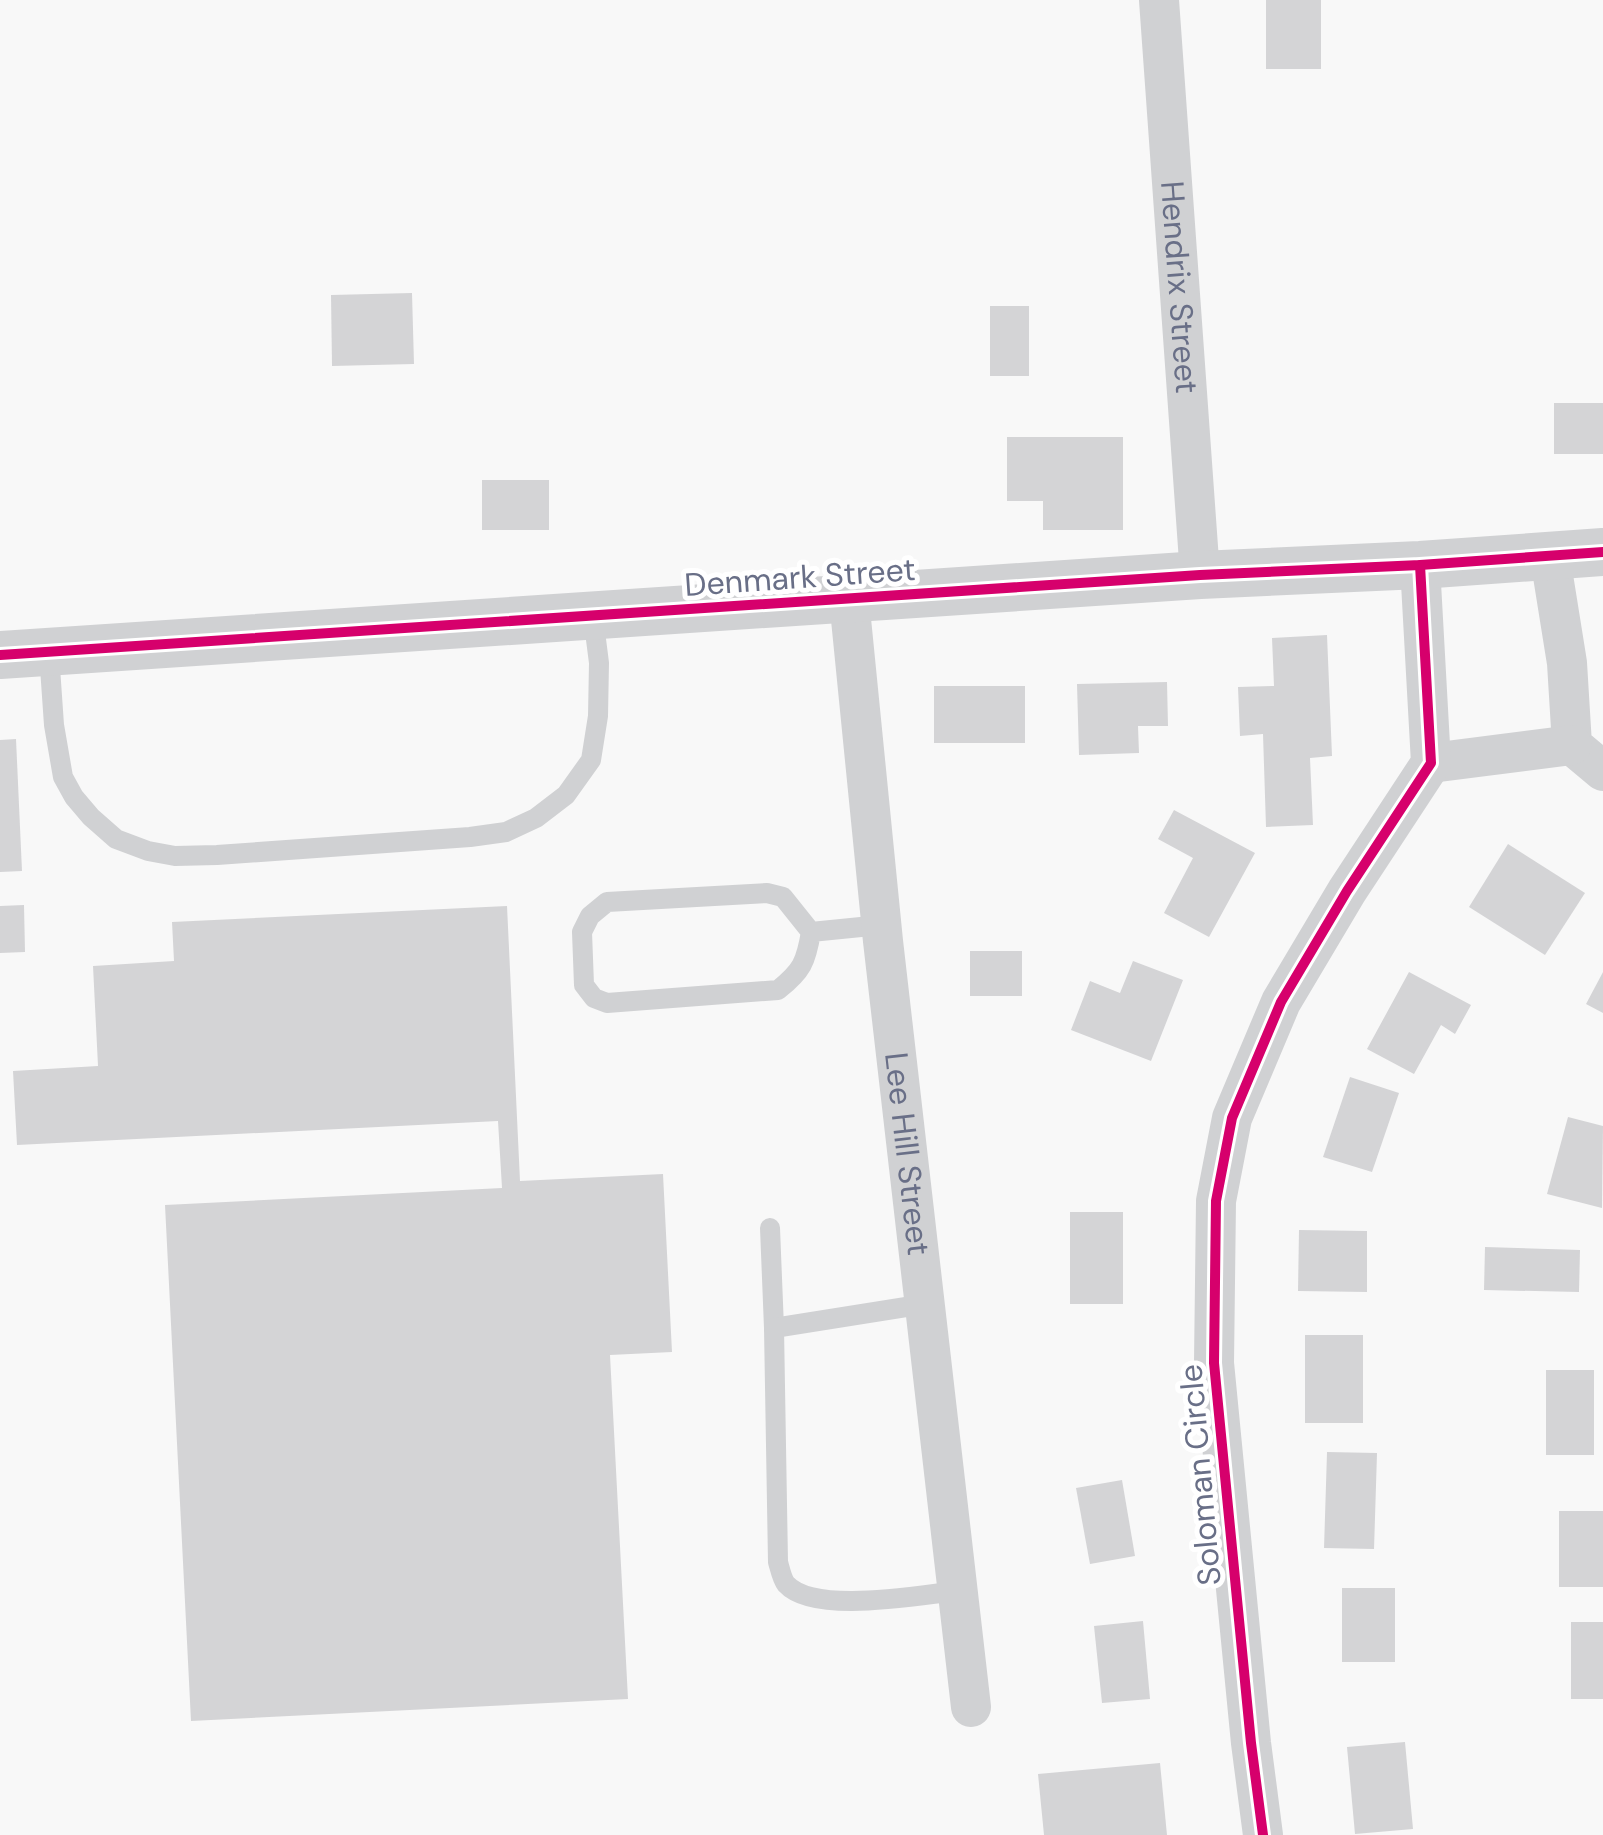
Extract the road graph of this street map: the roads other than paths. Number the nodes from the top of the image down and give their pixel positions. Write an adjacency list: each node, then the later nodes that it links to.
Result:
1 (1159, 0): 5 (street, Hendrix Street)
2 (1603, 552): 3 (street, Denmark Street)
3 (1550, 556): 4 (street, Denmark Street); 10 (street)
4 (1420, 565): 5 (street, Denmark Street); 11 (street)
5 (1200, 576): 6 (street, Denmark Street)
6 (849, 599): 7 (street, Denmark Street); 13 (street, Lee Hill Street)
7 (593, 616): 8 (street, Denmark Street); 8 (lane)
8 (49, 653): 9 (street, Denmark Street)
9 (0, 655)
10 (1572, 745): 11 (street); 12 (street)
11 (1431, 763): 20 (street, Soloman Circle)
12 (1603, 770)
13 (881, 925): 14 (lane); 16 (street, Lee Hill Street)
14 (811, 932): 14 (lane)
15 (770, 1228): 17 (lane)
16 (925, 1304): 17 (lane); 18 (street, Lee Hill Street)
17 (774, 1328): 18 (lane)
18 (958, 1591): 19 (street, Lee Hill Street)
19 (971, 1707)
20 (1263, 1835)

